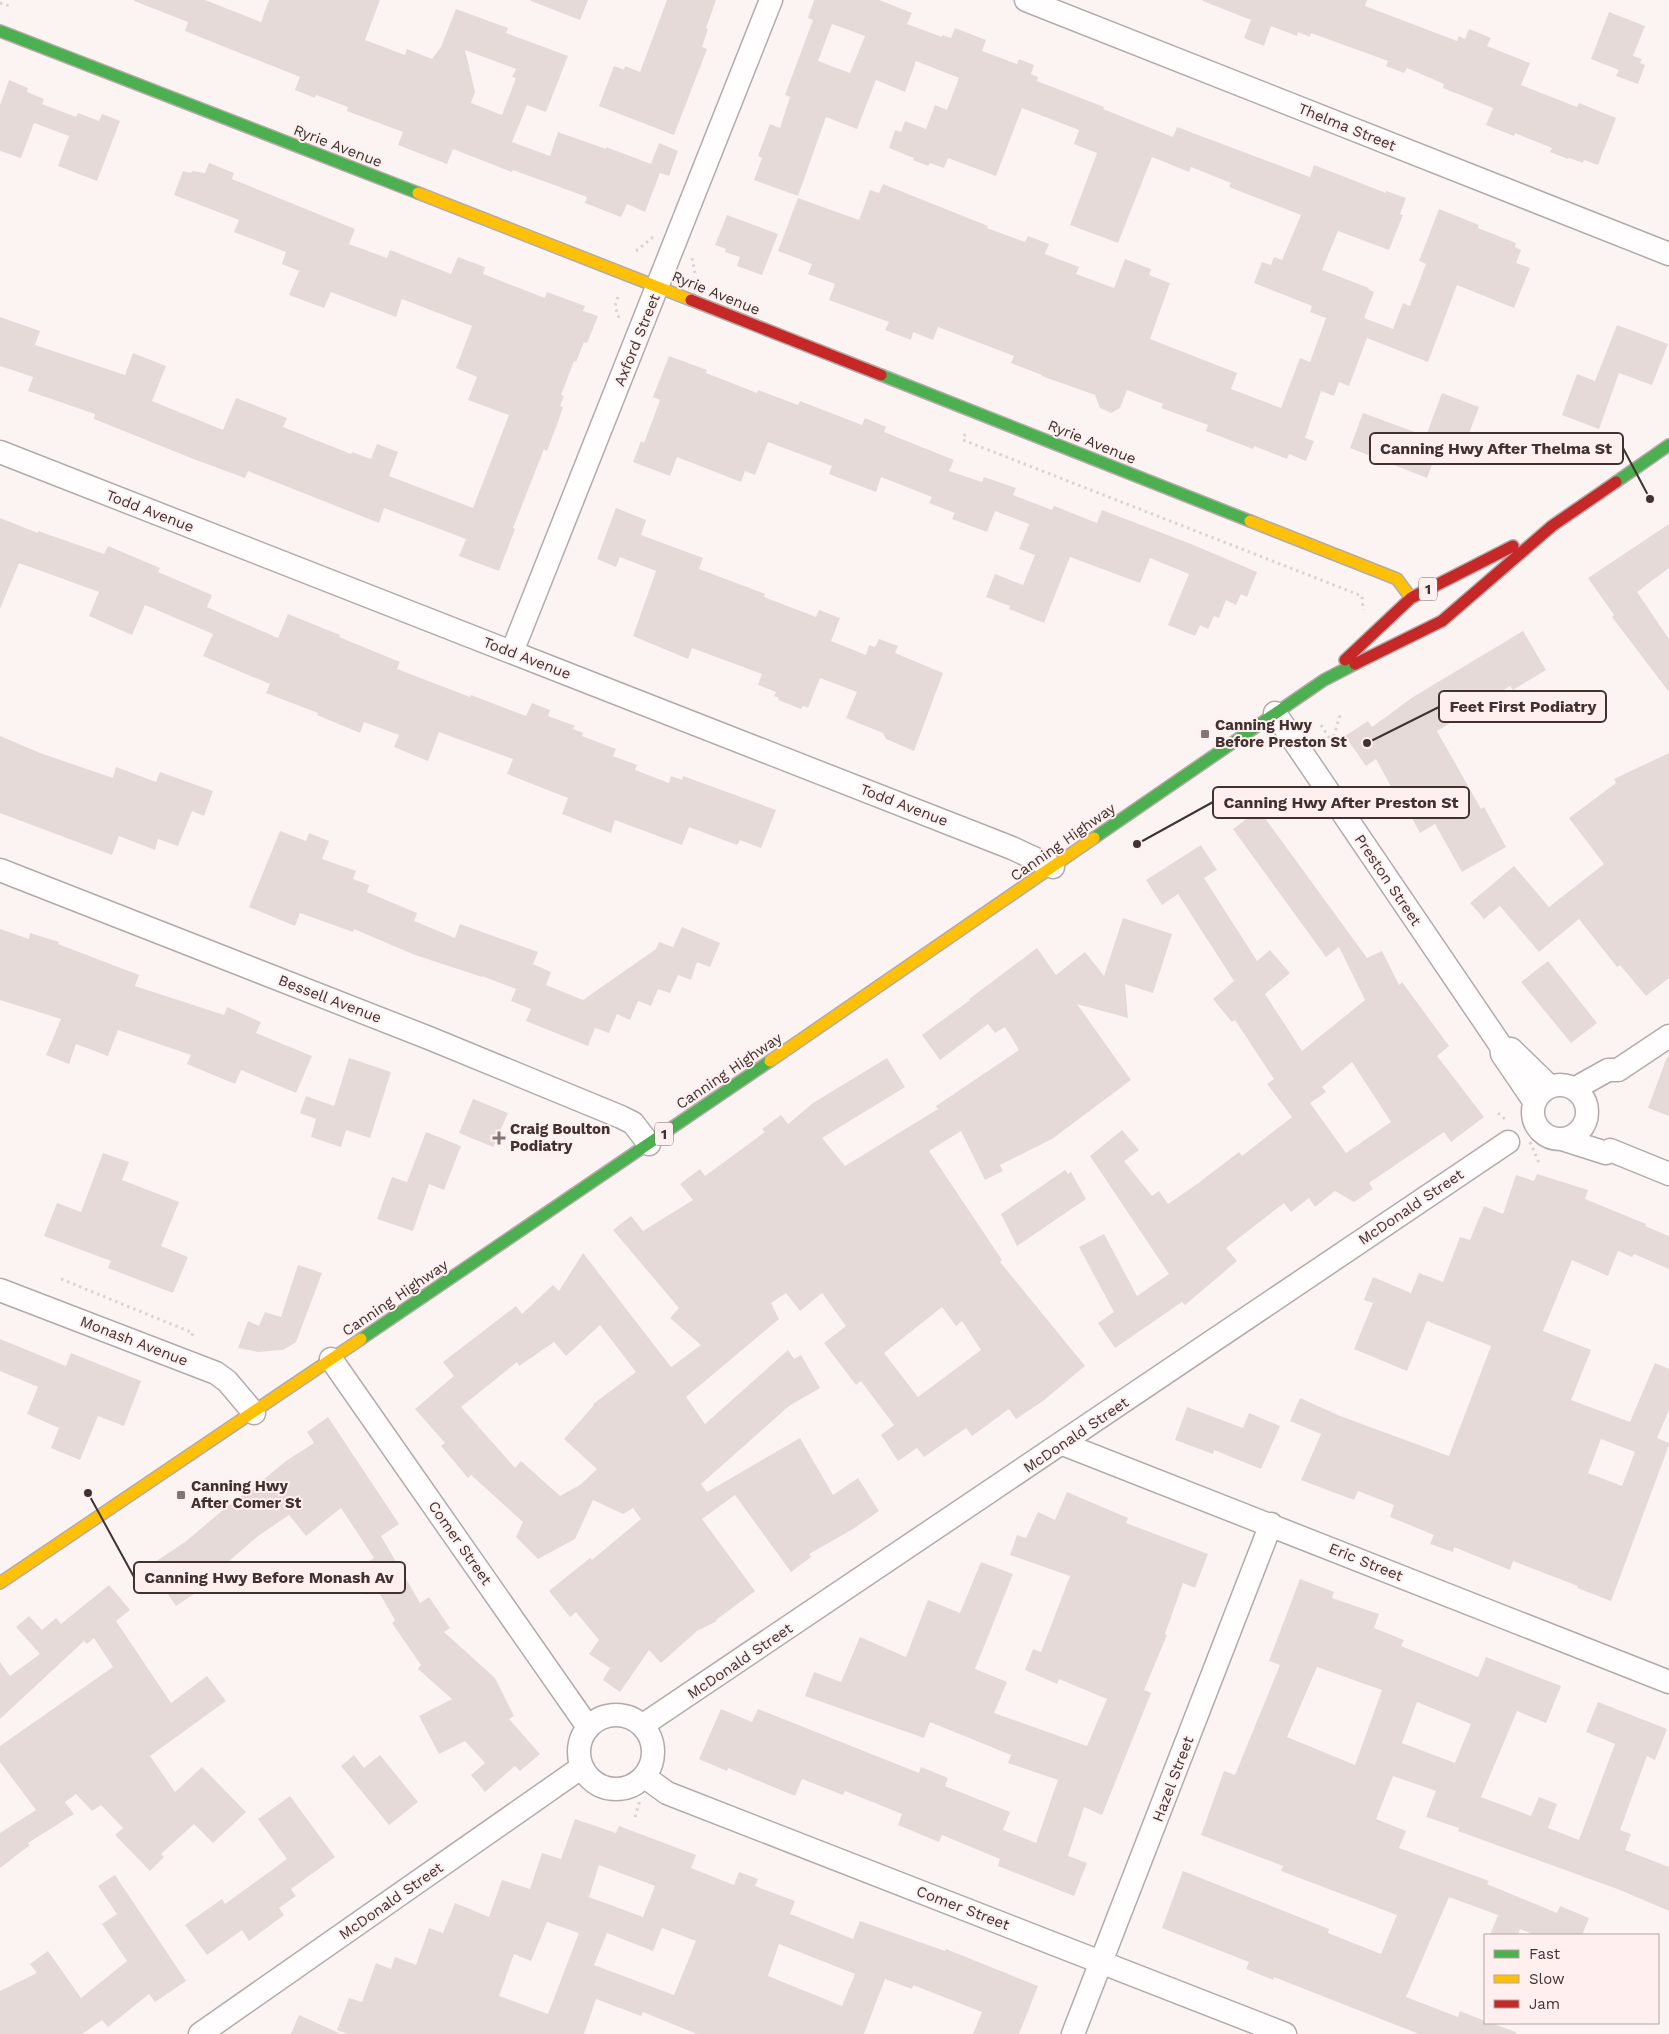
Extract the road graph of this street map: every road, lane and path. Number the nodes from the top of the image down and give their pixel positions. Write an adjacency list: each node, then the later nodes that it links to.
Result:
1 (771, 0): 5 (street, Axford Street)
2 (1026, 0): 4 (street, Thelma Street)
3 (0, 31): 5 (main road, Ryrie Avenue)
4 (1669, 254)
5 (658, 287): 6 (main road, Ryrie Avenue); 12 (street, Axford Street)
6 (974, 412): 10 (main road, Ryrie Avenue); 11 (path)
7 (1669, 445): 9 (main road, Canning Highway / 1)
8 (0, 452): 12 (street, Todd Avenue)
9 (1552, 526): 10 (main road, Canning Highway / 1); 13 (main road, Canning Highway / 1)
10 (1411, 598): 13 (main road, Canning Highway / 1)
11 (1364, 614)
12 (512, 652): 17 (street, Todd Avenue)
13 (1324, 680): 15 (main road, Canning Highway / 1)
14 (1340, 712): 16 (path)
15 (1275, 713): 17 (main road, Canning Highway / 1); 20 (street, Preston Street)
16 (1321, 726)
17 (1053, 867): 24 (main road, Canning Highway / 1)
18 (0, 870): 24 (street, Bessell Avenue)
19 (1669, 1036): 21 (street)
20 (1538, 1100): 21 (street); 22 (street); 23 (street, McDonald Street)
21 (1581, 1106): 22 (street); 25 (street)
22 (1553, 1137): 23 (street, McDonald Street); 25 (street)
23 (1508, 1142): 30 (street, McDonald Street)
24 (648, 1144): 28 (main road, Canning Highway / 1)
25 (1610, 1150): 26 (street)
26 (1669, 1174)
27 (0, 1290): 29 (street, Monash Avenue)
28 (331, 1359): 29 (main road, Canning Highway / 1); 35 (street, Comer Street)
29 (254, 1413): 32 (main road, Canning Highway / 1)
30 (1063, 1444): 31 (street, Eric Street); 34 (street, McDonald Street)
31 (1271, 1524): 33 (street, Eric Street); 38 (street, Hazel Street)
32 (0, 1583)
33 (1669, 1682)
34 (643, 1725): 35 (street); 37 (street)
35 (588, 1727): 36 (street)
36 (582, 1767): 37 (street); 39 (street, McDonald Street)
37 (645, 1777): 38 (street, Comer Street)
38 (1102, 1962): 40 (street, Hazel Street); 41 (street, Comer Street)
39 (200, 2034)
40 (1074, 2034)
41 (1285, 2034)

